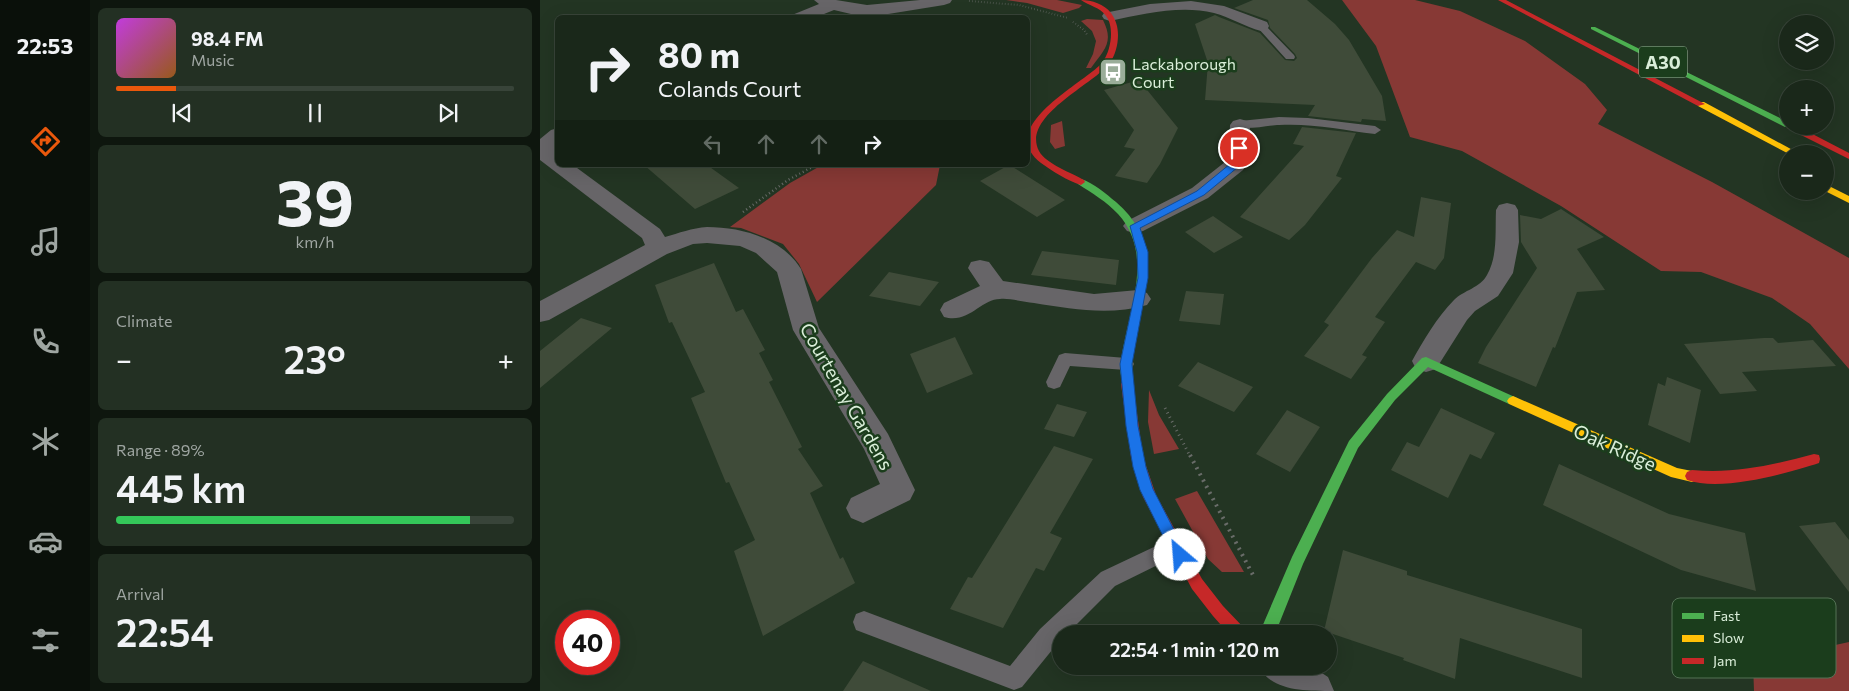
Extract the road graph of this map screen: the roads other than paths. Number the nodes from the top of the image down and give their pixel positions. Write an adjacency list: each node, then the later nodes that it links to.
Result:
1 (1084, 0): 6 (main road)
2 (1502, 0): 10 (main road, A30)
3 (940, 1): 4 (street)
4 (827, 3): 5 (street)
5 (804, 15)
6 (1110, 16): 8 (street); 12 (main road)
7 (1583, 22): 11 (main road, A30)
8 (1261, 26): 9 (lane)
9 (1290, 57)
10 (1613, 59): 14 (main road); 18 (main road, A30)
11 (1779, 121)
12 (1032, 122): 25 (main road)
13 (1240, 126): 15 (lane); 25 (street)
14 (1718, 126)
15 (1375, 130)
16 (1807, 135): 19 (main road, A30)
17 (555, 137): 20 (street)
18 (1779, 145)
19 (1849, 156)
20 (555, 162)
21 (562, 167): 26 (street)
22 (1834, 192): 23 (main road)
23 (1849, 200)
24 (1507, 210): 32 (street)
25 (1135, 226): 29 (main road)
26 (658, 248): 31 (street, Courtenay Gardens); 36 (street, Courtenay Gardens)
27 (980, 268): 28 (street)
28 (995, 289): 29 (street); 30 (street)
29 (1138, 300): 33 (main road)
30 (953, 310)
31 (540, 313)
32 (1426, 361): 35 (main road, Oak Ridge); 40 (main road)
33 (1126, 364): 34 (lane); 37 (main road)
34 (1054, 382)
35 (1814, 459)
36 (863, 508)
37 (1175, 546): 38 (lane); 39 (main road)
38 (864, 622)
39 (1231, 625)
40 (1271, 625)
41 (1290, 675): 42 (street)
42 (1314, 691)

